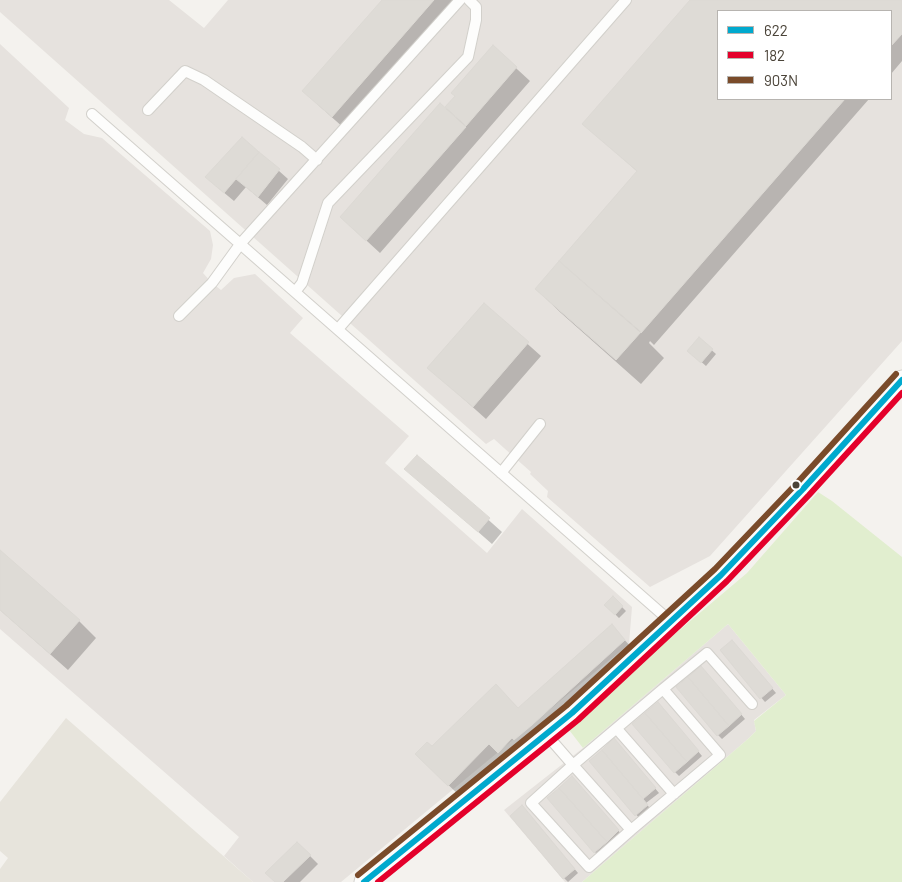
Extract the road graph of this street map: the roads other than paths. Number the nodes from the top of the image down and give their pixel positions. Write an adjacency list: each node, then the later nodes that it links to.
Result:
1 (460, 0): 6 (lane)
2 (469, 0): 8 (lane)
3 (626, 0): 10 (lane)
4 (148, 110): 6 (lane)
5 (92, 114): 7 (lane)
6 (318, 160): 7 (lane)
7 (241, 244): 8 (lane); 9 (lane)
8 (295, 292): 10 (lane)
9 (179, 316)
10 (338, 328): 13 (lane)
11 (902, 380): 14 (street)
12 (540, 424): 13 (lane)
13 (501, 473): 14 (lane)
14 (670, 621): 18 (street)
15 (663, 689): 16 (lane); 17 (lane); 20 (lane)
16 (752, 704)
17 (617, 729): 19 (lane); 20 (lane)
18 (546, 734): 19 (lane); 22 (street)
19 (573, 765): 21 (lane); 21 (lane)
20 (674, 794): 21 (lane)
21 (631, 830)
22 (364, 882)

